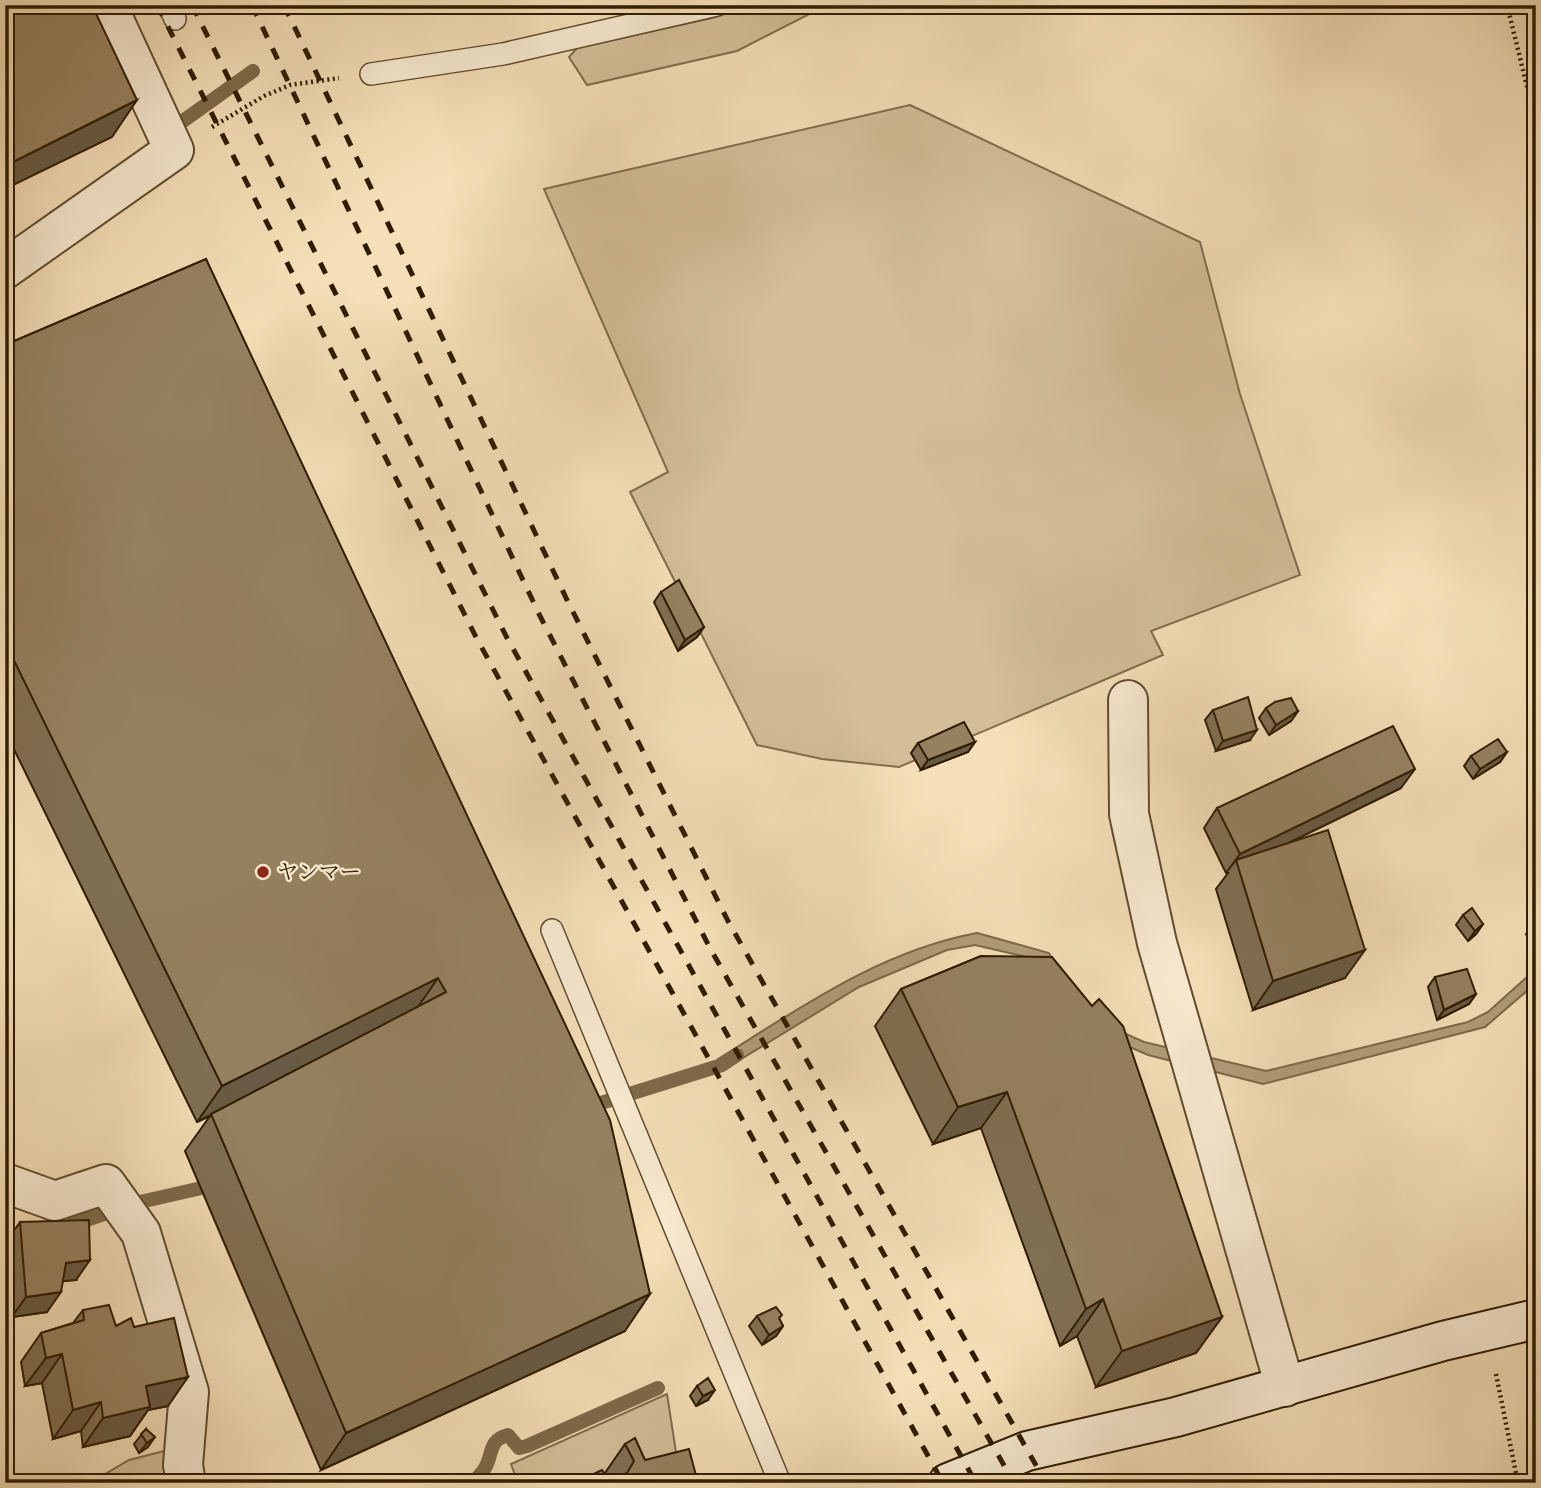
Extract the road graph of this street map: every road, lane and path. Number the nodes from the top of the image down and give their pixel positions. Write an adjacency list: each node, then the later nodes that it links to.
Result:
1 (107, 5): 6 (street)
2 (717, 5): 4 (lane)
3 (1507, 5): 5 (path)
4 (371, 74): 6 (path)
5 (1536, 123)
6 (174, 150): 7 (street)
7 (5, 269)
8 (1128, 700): 13 (street)
9 (552, 930): 15 (lane)
10 (5, 1183): 14 (street)
11 (1536, 1319): 12 (street)
12 (1487, 1331): 13 (street); 17 (path)
13 (1285, 1387): 16 (street)
14 (186, 1483)
15 (780, 1483)
16 (948, 1483)
17 (1518, 1483)

